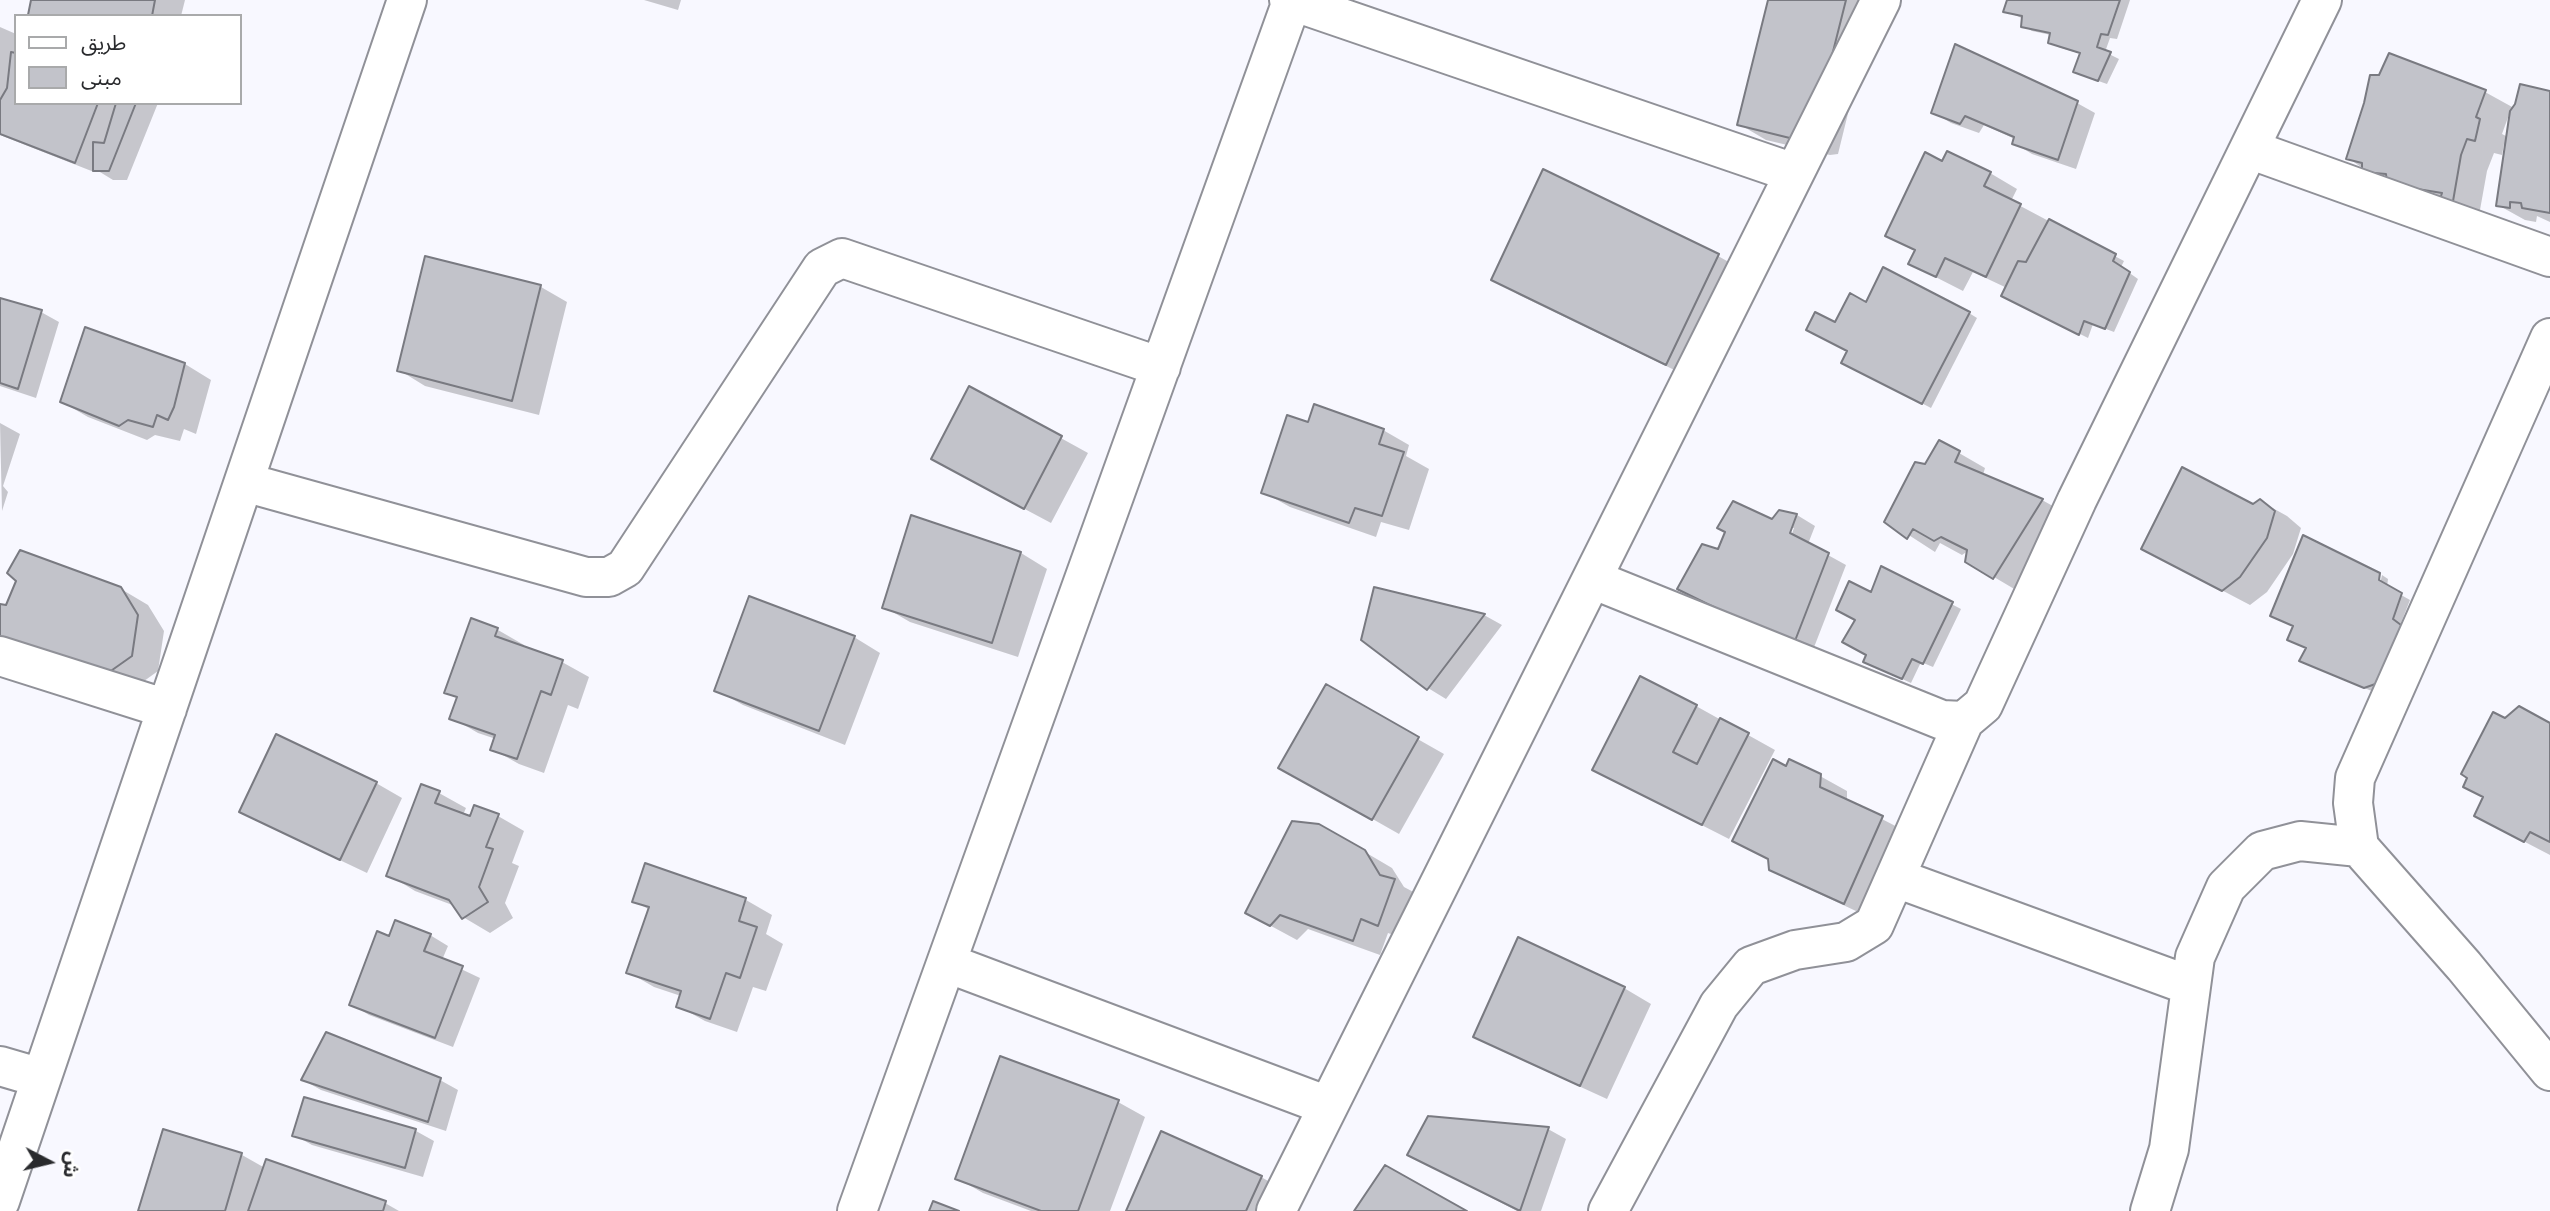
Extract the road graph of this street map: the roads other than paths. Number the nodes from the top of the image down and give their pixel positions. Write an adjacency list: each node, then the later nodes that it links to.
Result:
1 (407, 0): 10 (street)
2 (1881, 0): 6 (street)
3 (2322, 0): 5 (street)
4 (1291, 1): 6 (street); 9 (street)
5 (2249, 149): 7 (street); 14 (street)
6 (1794, 173): 11 (street)
7 (2550, 257)
8 (2550, 338): 15 (street)
9 (1161, 367): 10 (street); 17 (street)
10 (244, 482): 13 (street)
11 (1592, 579): 14 (street); 22 (street)
12 (0, 656): 13 (street)
13 (167, 709): 21 (street)
14 (1964, 721): 16 (street)
15 (2359, 847): 18 (street); 20 (street)
16 (1896, 878): 18 (street); 26 (street)
17 (947, 962): 22 (street); 24 (street)
18 (2191, 986): 27 (street)
19 (0, 1066): 21 (street)
20 (2550, 1071)
21 (41, 1078): 23 (street)
22 (1328, 1106): 25 (street)
23 (0, 1201)
24 (857, 1211)
25 (1276, 1211)
26 (1608, 1211)
27 (2150, 1211)

